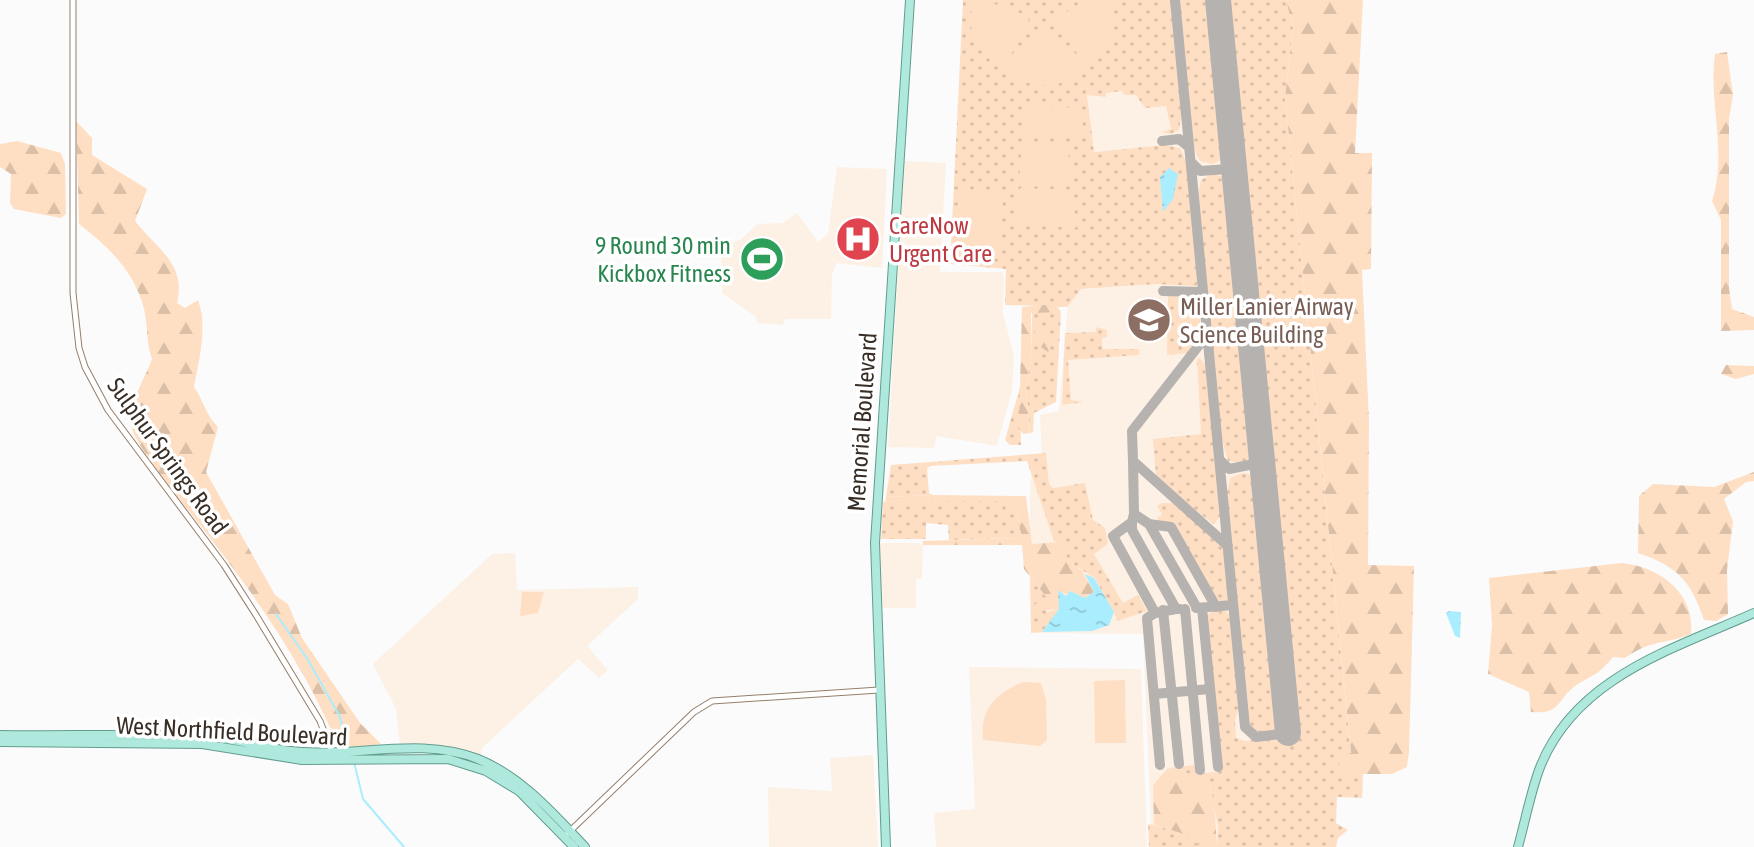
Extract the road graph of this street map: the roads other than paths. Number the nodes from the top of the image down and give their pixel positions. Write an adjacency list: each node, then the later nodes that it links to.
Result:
1 (73, 0): 7 (street, Sulphur Springs Road)
2 (910, 0): 4 (main road, Memorial Boulevard)
3 (1754, 613): 12 (main road)
4 (879, 690): 8 (street); 11 (main road, Memorial Boulevard)
5 (0, 735): 7 (main road, West Northfield Boulevard)
6 (0, 742): 7 (main road, West Northfield Boulevard)
7 (333, 756): 8 (main road, West Northfield Boulevard)
8 (567, 833): 9 (main road, West Northfield Boulevard); 10 (main road, West Northfield Boulevard)
9 (574, 847)
10 (585, 847)
11 (886, 847)
12 (1518, 847)

